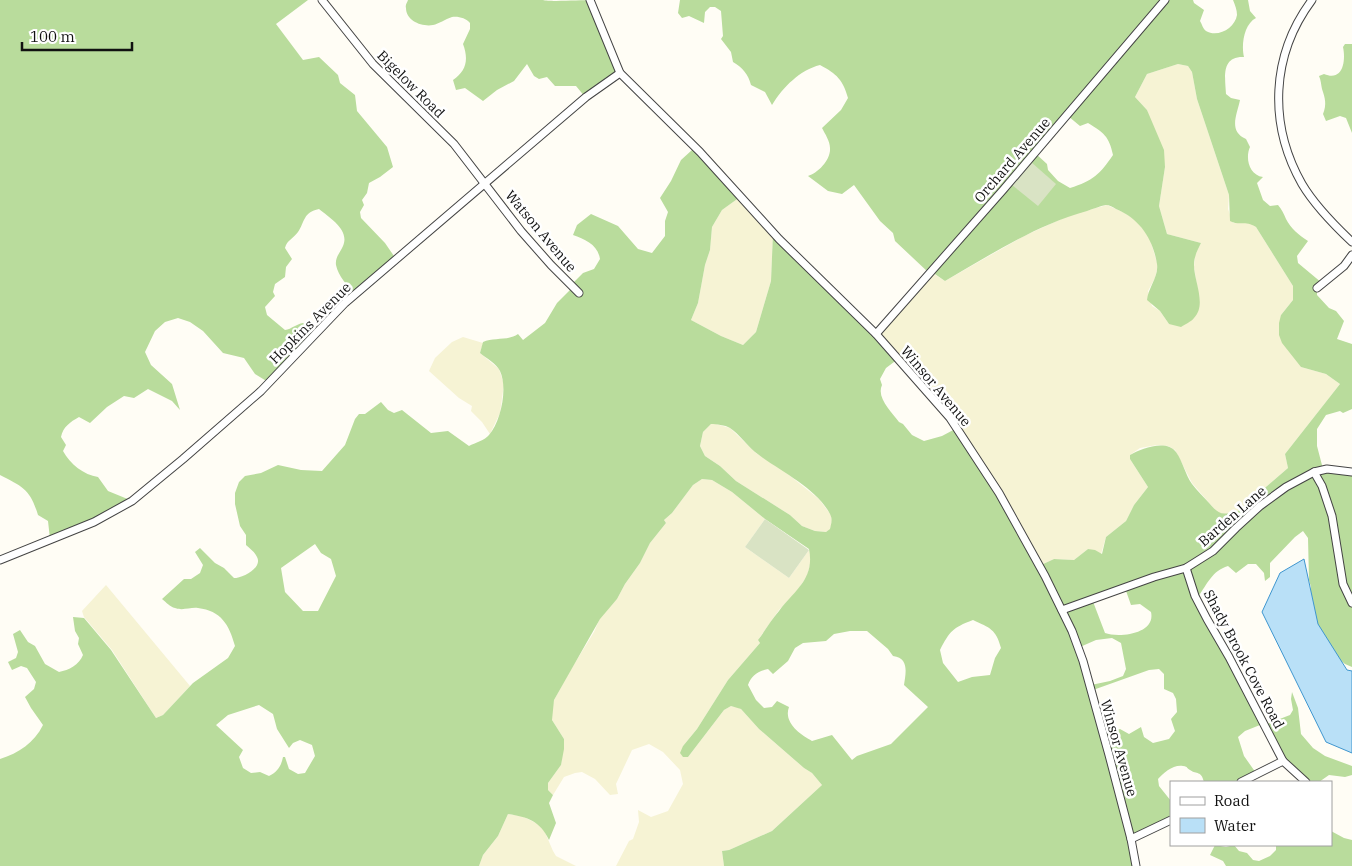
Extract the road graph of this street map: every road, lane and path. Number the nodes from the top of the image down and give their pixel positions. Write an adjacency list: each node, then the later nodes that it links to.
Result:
1 (322, 0): 6 (street, Bigelow Road)
2 (590, 0): 5 (street, Winsor Avenue)
3 (1165, 0): 11 (street, Orchard Avenue)
4 (1312, 0): 7 (street)
5 (620, 74): 6 (street, Hopkins Avenue); 11 (street, Winsor Avenue)
6 (485, 183): 10 (street, Watson Avenue); 14 (street, Hopkins Avenue)
7 (1352, 242)
8 (1352, 255): 9 (street)
9 (1317, 288)
10 (579, 293)
11 (876, 334): 17 (street, Winsor Avenue)
12 (1314, 472): 13 (street, Barden Lane); 15 (street, Barden Lane); 16 (street)
13 (1352, 472)
14 (0, 560)
15 (1186, 568): 17 (street, Barden Lane); 18 (street, Shady Brook Cove Road)
16 (1352, 603)
17 (1062, 610): 22 (street, Winsor Avenue)
18 (1283, 761): 19 (street); 20 (street)
19 (1243, 781)
20 (1305, 781)
21 (1170, 820): 22 (street)
22 (1131, 840): 23 (street, Winsor Avenue)
23 (1136, 866)

